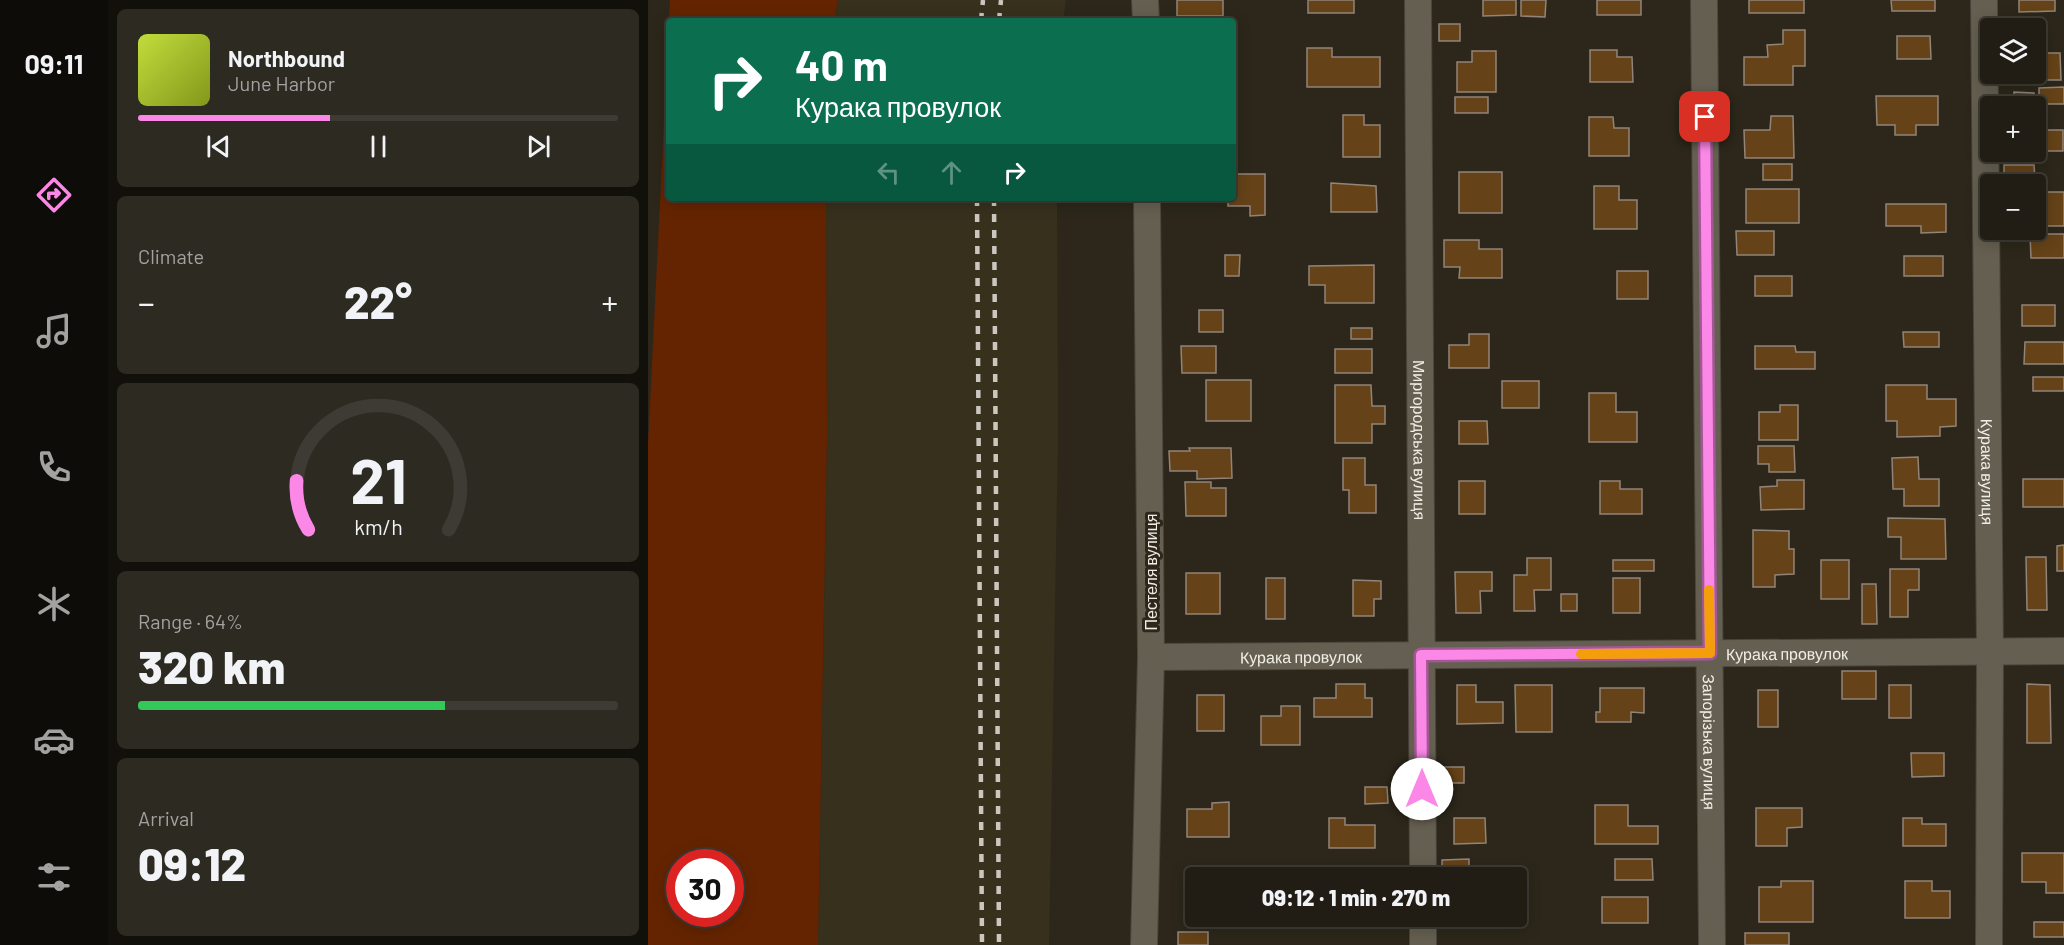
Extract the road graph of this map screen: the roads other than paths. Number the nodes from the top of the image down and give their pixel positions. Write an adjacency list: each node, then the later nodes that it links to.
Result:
1 (1145, 0): 5 (street)
2 (1418, 0): 10 (street, Миргородська вулиця)
3 (1704, 0): 9 (street, Запорізька вулиця)
4 (1984, 0): 7 (street, Курака вулиця)
5 (1146, 18)
6 (1147, 201): 11 (street, Пестеля вулиця)
7 (1990, 651): 8 (street, Курака провулок); 9 (street, Курака провулок); 17 (street, Курака вулиця)
8 (2064, 651)
9 (1710, 653): 10 (street, Курака провулок); 16 (street, Запорізька вулиця)
10 (1421, 655): 11 (street, Курака провулок); 12 (street, Миргородська вулиця)
11 (1151, 657): 14 (street, Пестеля вулиця)
12 (1423, 867)
13 (1423, 927): 15 (street)
14 (1144, 945)
15 (1423, 945)
16 (1712, 945)
17 (1989, 945)

